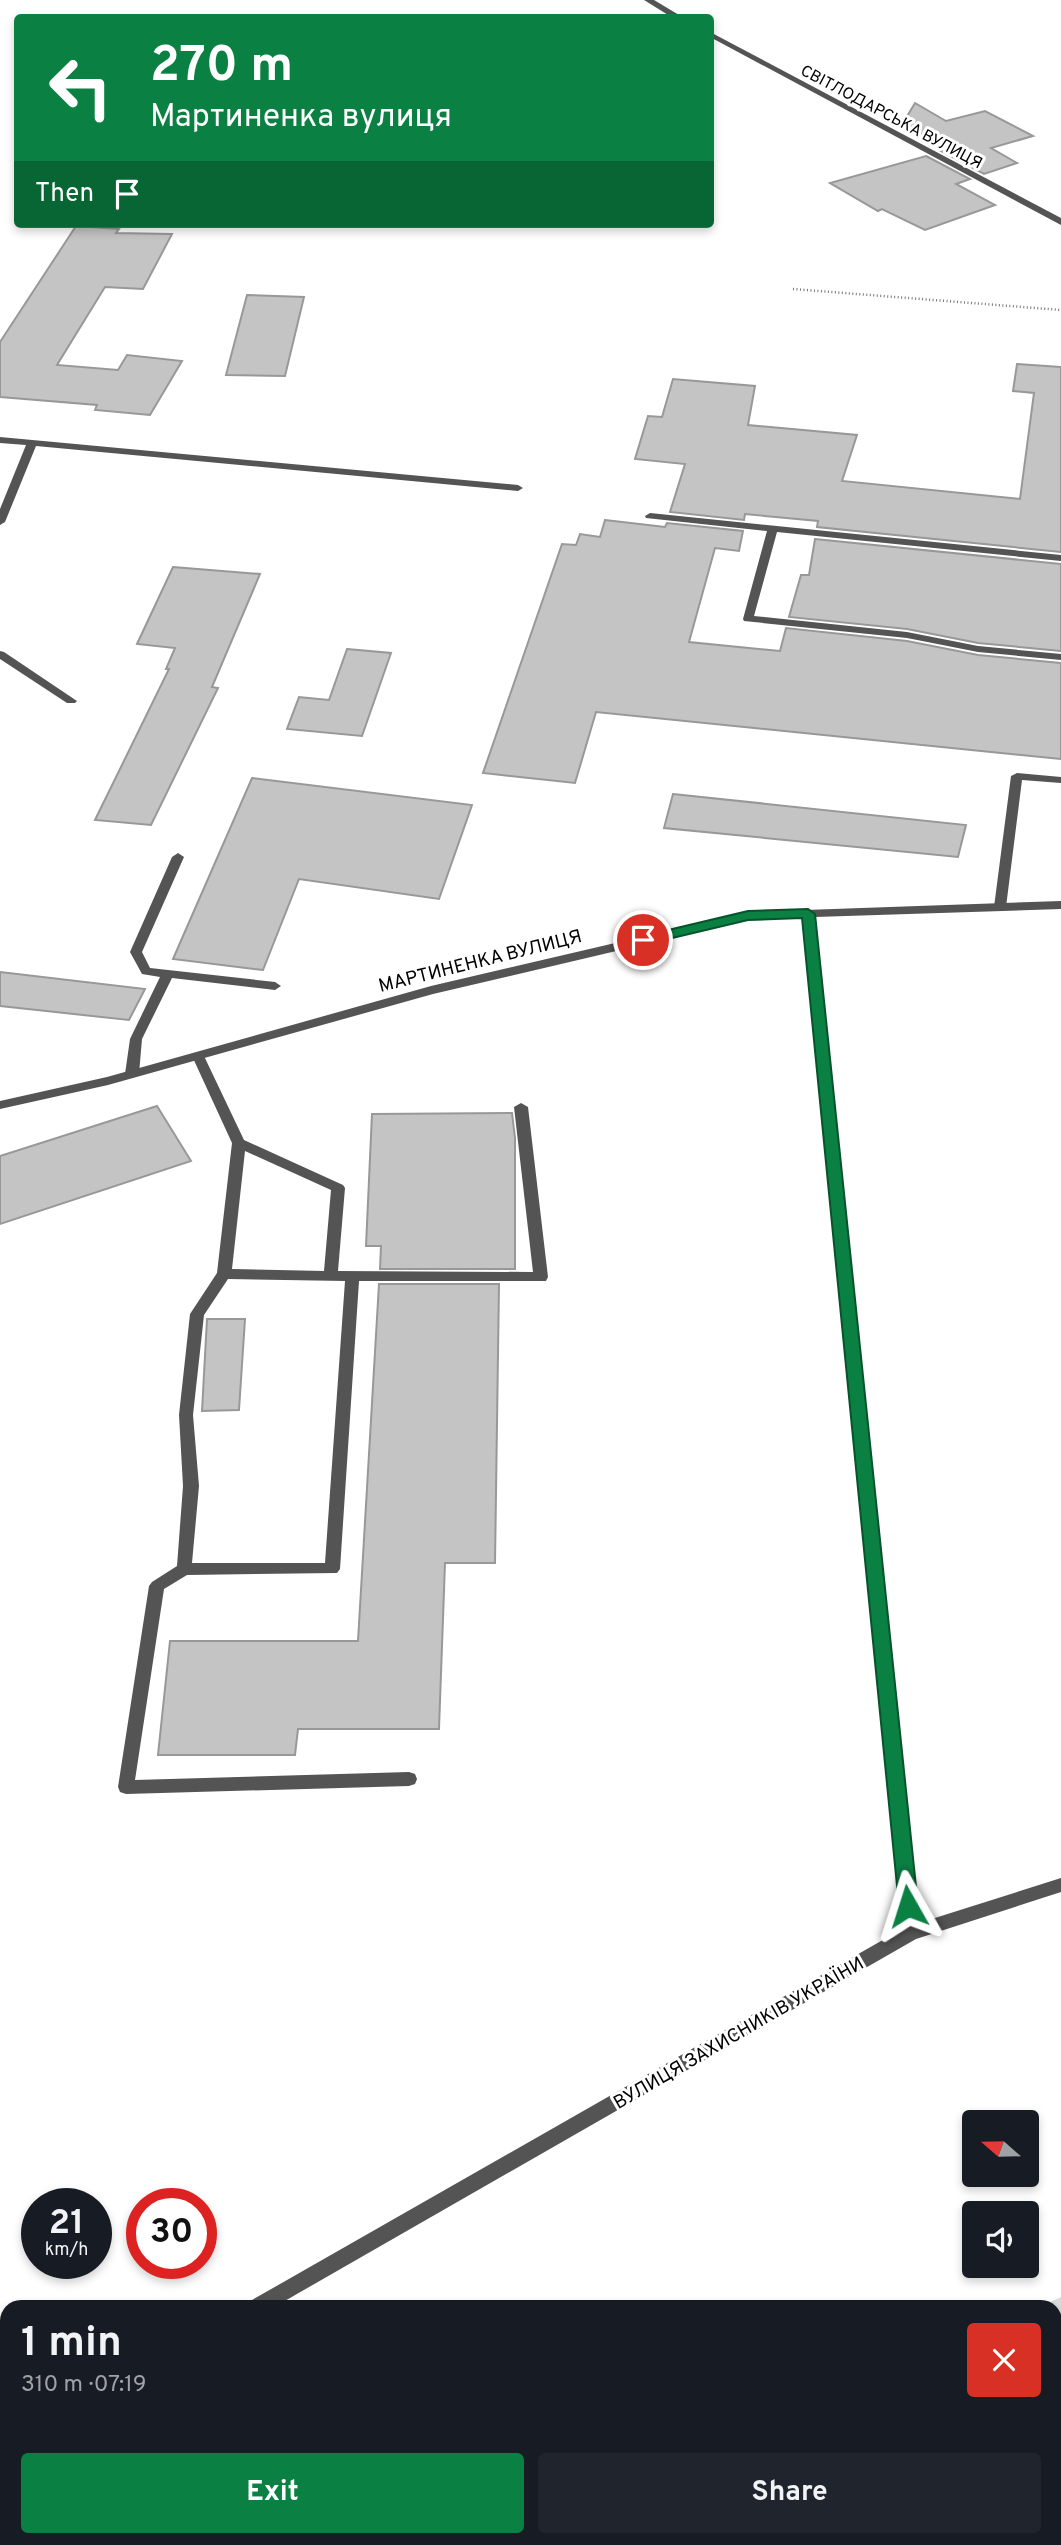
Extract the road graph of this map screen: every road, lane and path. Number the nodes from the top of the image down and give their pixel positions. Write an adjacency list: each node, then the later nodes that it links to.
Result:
1 (648, 0): 2 (street)
2 (673, 14)
3 (714, 36): 4 (street, СВІТЛОДАРСЬКА ВУЛИЦЯ)
4 (1061, 222)
5 (793, 289): 6 (path)
6 (1061, 310)
7 (0, 440): 8 (street)
8 (32, 443): 9 (street); 11 (street)
9 (518, 488)
10 (650, 516): 12 (street)
11 (0, 522)
12 (773, 528): 13 (street); 15 (street)
13 (1061, 558)
14 (0, 654): 16 (street)
15 (1061, 657)
16 (71, 701)
17 (1061, 780): 20 (street)
18 (178, 858): 22 (street)
19 (1061, 905): 20 (street, МАРТИНЕНКА ВУЛИЦЯ)
20 (1000, 907): 21 (street, МАРТИНЕНКА ВУЛИЦЯ)
21 (808, 914): 24 (street, МАРТИНЕНКА ВУЛИЦЯ); 35 (street)
22 (168, 974): 23 (street); 25 (street)
23 (275, 986)
24 (198, 1056): 25 (street, МАРТИНЕНКА ВУЛИЦЯ); 28 (street)
25 (132, 1074): 26 (street, МАРТИНЕНКА ВУЛИЦЯ)
26 (0, 1105)
27 (521, 1107): 31 (street)
28 (239, 1143): 29 (street); 30 (street)
29 (225, 1274): 30 (street); 32 (street)
30 (331, 1275): 31 (street)
31 (352, 1276): 32 (street)
32 (184, 1569): 33 (street)
33 (409, 1780)
34 (1061, 1885): 35 (street, ВУЛИЦЯ ЗАХИСНИКІВ УКРАЇНИ)
35 (911, 1933): 36 (street, ВУЛИЦЯ ЗАХИСНИКІВ УКРАЇНИ)
36 (269, 2300)

